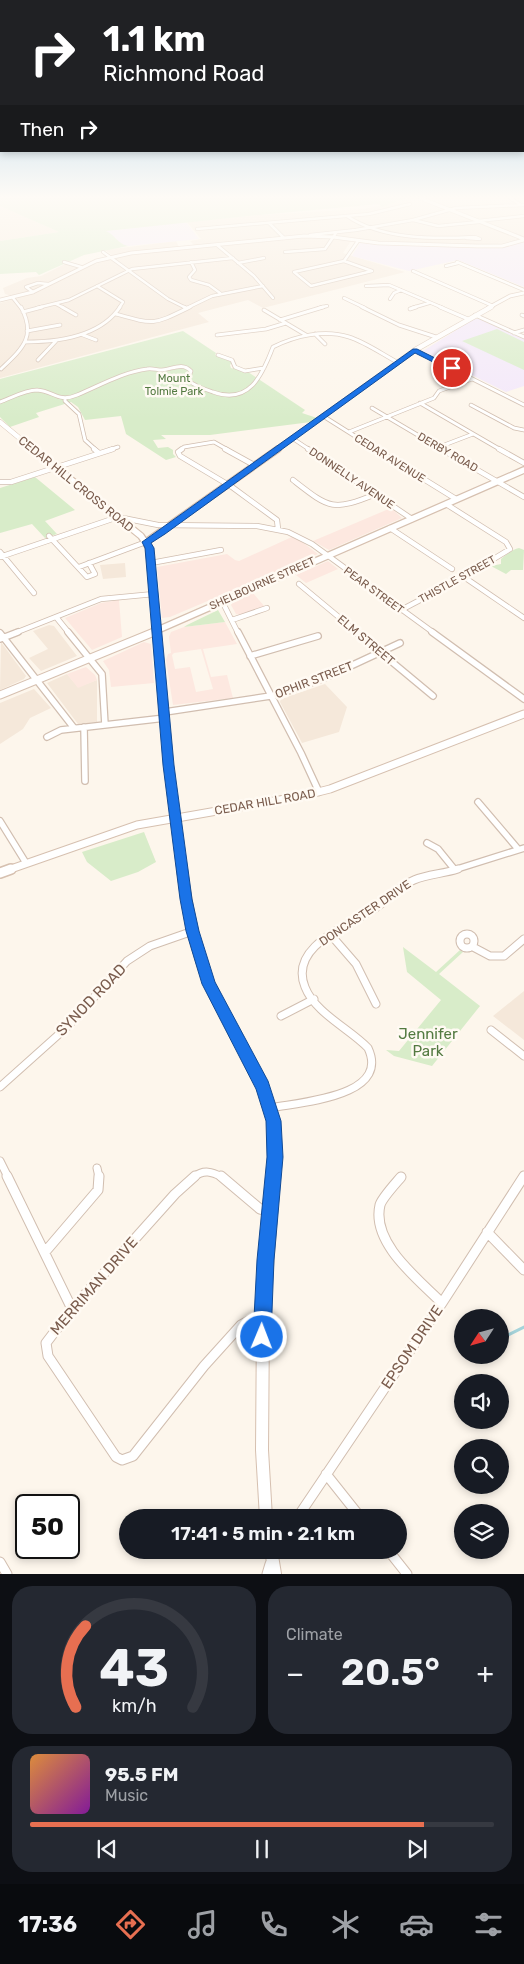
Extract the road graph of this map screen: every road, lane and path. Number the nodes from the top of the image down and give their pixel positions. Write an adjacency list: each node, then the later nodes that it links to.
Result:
1 (72, 271): 10 (main road)
2 (126, 271): 11 (street)
3 (127, 271): 29 (street)
4 (193, 271): 19 (street)
5 (247, 271): 12 (street)
6 (295, 271): 13 (street)
7 (370, 271): 13 (street)
8 (414, 271): 28 (street)
9 (478, 271): 18 (street)
10 (48, 284): 17 (main road); 17 (street)
11 (97, 286): 26 (street); 33 (street)
12 (263, 286): 19 (street); 21 (street)
13 (311, 286): 15 (street)
14 (366, 286): 16 (street)
15 (307, 290)
16 (401, 290): 23 (street); 25 (street)
17 (32, 292): 20 (main road)
18 (524, 292): 28 (main road)
19 (220, 293): 29 (street)
20 (13, 298): 24 (main road); 32 (street)
21 (274, 298)
22 (344, 298): 47 (street)
23 (390, 299)
24 (0, 300)
25 (429, 303): 30 (street); 36 (street)
26 (56, 304): 32 (street); 34 (street)
27 (327, 306): 37 (street)
28 (492, 306): 35 (main road)
29 (186, 308): 33 (street)
30 (410, 309)
31 (264, 310): 37 (street)
32 (23, 312): 41 (street)
33 (116, 314): 45 (street)
34 (76, 315)
35 (475, 315): 36 (main road); 42 (street)
36 (468, 319): 47 (main road)
37 (280, 320): 38 (street)
38 (286, 323): 43 (street); 46 (street)
39 (60, 325): 41 (street)
40 (524, 330): 42 (street)
41 (27, 331): 51 (street)
42 (514, 333): 48 (street)
43 (306, 334): 44 (street); 57 (street)
44 (315, 334): 52 (street); 56 (street)
45 (83, 335): 49 (street); 50 (street)
46 (216, 335)
47 (436, 337): 53 (main road)
48 (524, 337)
49 (96, 340)
50 (56, 341): 51 (street); 55 (street)
51 (25, 342): 58 (street)
52 (325, 344)
53 (415, 350): 56 (main road); 59 (street)
54 (218, 355): 57 (street)
55 (38, 360)
56 (398, 362): 66 (main road)
57 (264, 368): 60 (street)
58 (1, 369)
59 (472, 379): 62 (street); 63 (street)
60 (65, 398): 61 (street); 75 (street)
61 (0, 402)
62 (420, 403): 67 (street); 71 (street)
63 (524, 404)
64 (471, 405): 69 (street)
65 (372, 408): 67 (street, DERBY ROAD)
66 (323, 416): 70 (street, CEDAR AVENUE); 72 (main road)
67 (385, 416): 70 (street); 74 (street, DERBY ROAD)
68 (1, 424): 78 (main road, CEDAR HILL CROSS ROAD)
69 (524, 430)
70 (349, 432): 86 (street, CEDAR AVENUE)
71 (473, 434): 74 (street); 76 (street)
72 (292, 438): 77 (main road); 84 (street, DONNELLY AVENUE)
73 (118, 447): 75 (street)
74 (439, 447): 82 (street, DERBY ROAD)
75 (99, 452): 78 (street)
76 (524, 462)
77 (254, 466): 83 (main road); 83 (street)
78 (57, 468): 81 (street); 88 (main road, CEDAR HILL CROSS ROAD)
79 (524, 470): 82 (main road, SHELBOURNE STREET)
80 (293, 480): 84 (street)
81 (0, 482)
82 (498, 482): 85 (street, DERBY ROAD); 86 (main road, SHELBOURNE STREET)
83 (227, 484): 90 (main road); 92 (street)
84 (376, 494): 89 (street, DONNELLY AVENUE)
85 (524, 497)
86 (456, 499): 87 (main road, SHELBOURNE STREET)
87 (446, 504): 89 (main road, SHELBOURNE STREET); 102 (street, THISTLE STREET)
88 (118, 517): 90 (street, PEAR STREET); 93 (street); 94 (main road, CEDAR HILL CROSS ROAD)
89 (412, 518): 91 (main road, SHELBOURNE STREET)
90 (170, 526): 92 (street, PEAR STREET); 94 (main road)
91 (390, 528): 97 (main road, SHELBOURNE STREET); 101 (street)
92 (278, 529): 97 (street, PEAR STREET)
93 (50, 538): 96 (street); 100 (street)
94 (146, 542): 98 (street); 99 (main road, CEDAR HILL CROSS ROAD)
95 (221, 550): 99 (street)
96 (1, 555): 104 (street)
97 (327, 555): 106 (main road, SHELBOURNE STREET); 108 (street, PEAR STREET)
98 (90, 563): 100 (street); 100 (street)
99 (151, 563): 105 (main road, CEDAR HILL CROSS ROAD)
100 (78, 567)
101 (452, 569)
102 (464, 577): 108 (street, THISTLE STREET); 110 (street)
103 (299, 584): 116 (street, ELM STREET)
104 (34, 593)
105 (154, 594): 109 (street); 112 (main road, CEDAR HILL CROSS ROAD)
106 (222, 601): 111 (street); 112 (main road, SHELBOURNE STREET)
107 (267, 608): 111 (street)
108 (401, 610): 123 (street, PEAR STREET)
109 (56, 617): 113 (street); 118 (street)
110 (524, 618)
111 (232, 620): 117 (street)
112 (157, 630): 118 (main road, SHELBOURNE STREET); 125 (main road, CEDAR HILL CROSS ROAD)
113 (1, 636): 119 (street)
114 (318, 636): 117 (street)
115 (400, 643): 116 (street, OPHIR STREET)
116 (380, 652): 121 (street, OPHIR STREET); 122 (street, ELM STREET)
117 (250, 656): 121 (street)
118 (90, 658): 119 (main road, SHELBOURNE STREET); 126 (street)
119 (36, 680): 120 (main road, SHELBOURNE STREET); 128 (street)
120 (0, 695)
121 (272, 696): 125 (street, OPHIR STREET); 131 (street)
122 (433, 696)
123 (524, 699)
124 (524, 714): 131 (main road, CEDAR HILL ROAD)
125 (165, 715): 126 (street, OPHIR STREET); 133 (main road, CEDAR HILL CROSS ROAD)
126 (105, 725): 127 (street, OPHIR STREET)
127 (84, 727): 128 (street, OPHIR STREET); 130 (street)
128 (74, 728): 129 (street, OPHIR STREET)
129 (47, 737)
130 (85, 781)
131 (319, 792): 133 (main road, CEDAR HILL ROAD)
132 (478, 802): 136 (street)
133 (176, 818): 137 (main road, CEDAR HILL ROAD); 140 (main road, CEDAR HILL CROSS ROAD)
134 (0, 821): 137 (street)
135 (427, 843): 138 (street)
136 (521, 848): 138 (street, DONCASTER DRIVE)
137 (26, 863): 139 (main road, CEDAR HILL ROAD)
138 (455, 870): 141 (street, DONCASTER DRIVE)
139 (0, 873)
140 (193, 931): 149 (street, SYNOD ROAD); 150 (main road, CEDAR HILL CROSS ROAD)
141 (330, 934): 144 (street, DONCASTER DRIVE); 145 (street)
142 (524, 939): 143 (street)
143 (473, 946)
144 (314, 999): 146 (street); 150 (street)
145 (376, 1004)
146 (281, 1016)
147 (491, 1030): 148 (street)
148 (524, 1056)
149 (0, 1087)
150 (271, 1108): 155 (main road, CEDAR HILL CROSS ROAD)
151 (0, 1161): 157 (street)
152 (96, 1168): 157 (street)
153 (524, 1176): 156 (street, EPSOM DRIVE)
154 (401, 1177): 159 (street)
155 (270, 1211): 160 (street, MERRIMAN DRIVE); 161 (main road, CEDAR HILL CROSS ROAD)
156 (488, 1232): 158 (street); 159 (street, EPSOM DRIVE)
157 (45, 1252): 160 (street)
158 (524, 1270)
159 (442, 1304): 162 (street, EPSOM DRIVE)
160 (72, 1309): 161 (street, MERRIMAN DRIVE)
161 (262, 1319): 163 (main road, CEDAR HILL CROSS ROAD)
162 (326, 1474): 164 (street, EPSOM DRIVE); 165 (street)
163 (265, 1509)
164 (303, 1509)
165 (354, 1509)
166 (271, 1559): 171 (street)
167 (274, 1559): 172 (main road)
168 (396, 1559): 173 (street)
169 (0, 1562): 170 (street)
170 (7, 1574)
171 (266, 1574)
172 (275, 1574)
173 (408, 1574)

